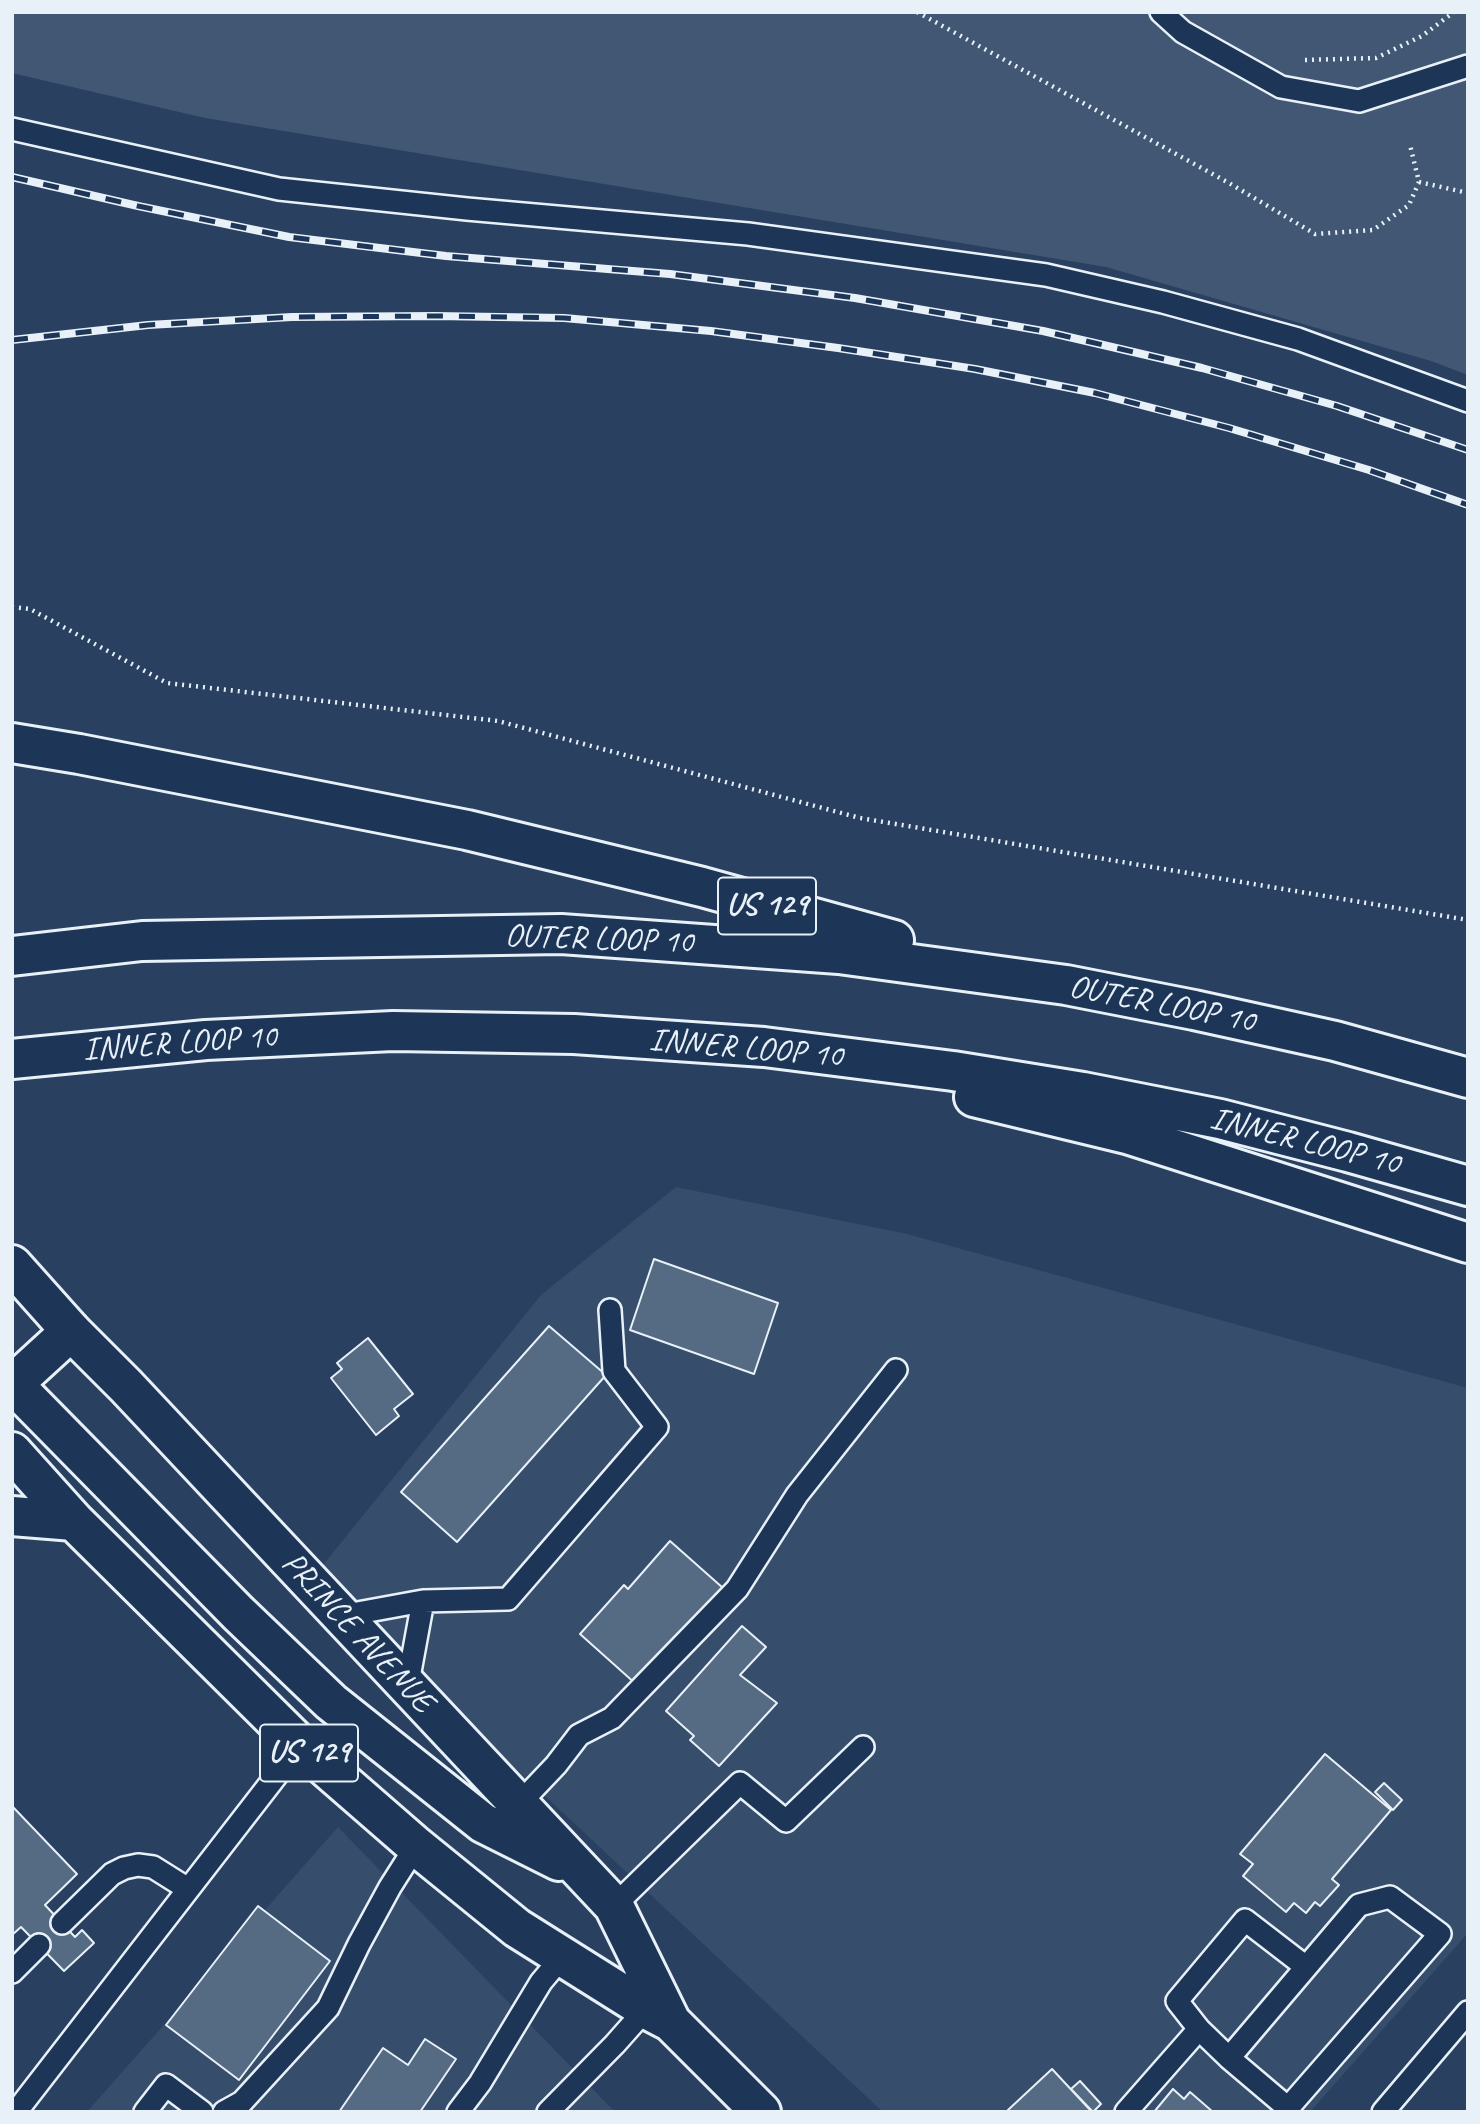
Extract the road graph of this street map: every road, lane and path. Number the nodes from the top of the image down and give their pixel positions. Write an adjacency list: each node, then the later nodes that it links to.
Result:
1 (917, 12): 8 (path)
2 (1161, 12): 5 (lane)
3 (1454, 12): 4 (path)
4 (1295, 59)
5 (1468, 66)
6 (12, 129): 10 (lane)
7 (1410, 145): 8 (path)
8 (1419, 182): 9 (path)
9 (1468, 193)
10 (1468, 401)
11 (12, 607): 13 (path)
12 (12, 743): 15 (main road, US 129)
13 (1468, 920)
14 (12, 956): 15 (main road, OUTER LOOP 10)
15 (1066, 985): 18 (main road, OUTER LOOP 10 / US 129)
16 (764, 1047): 17 (main road, INNER LOOP 10); 19 (main road, INNER LOOP 10); 20 (main road)
17 (12, 1059)
18 (1468, 1078)
19 (1468, 1186)
20 (1468, 1243)
21 (12, 1265): 23 (main road, PRINCE AVENUE)
22 (610, 1310): 29 (lane)
23 (71, 1331): 25 (main road); 30 (main road, PRINCE AVENUE)
24 (896, 1370): 34 (lane)
25 (13, 1384): 36 (main road)
26 (12, 1452): 28 (main road, PRINCE AVENUE / US 129)
27 (12, 1516): 28 (main road)
28 (74, 1521): 32 (main road, PRINCE AVENUE / US 129)
29 (423, 1601): 30 (lane); 31 (lane)
30 (341, 1616): 31 (main road, PRINCE AVENUE)
31 (407, 1688): 34 (main road, PRINCE AVENUE)
32 (300, 1745): 35 (main road, PRINCE AVENUE / US 129); 37 (lane)
33 (863, 1747): 38 (lane)
34 (518, 1805): 36 (main road, PRINCE AVENUE)
35 (416, 1846): 41 (main road, PRINCE AVENUE / US 129); 52 (lane)
36 (583, 1873): 38 (main road, PRINCE AVENUE)
37 (188, 1889): 39 (lane); 49 (lane)
38 (614, 1906): 45 (main road, PRINCE AVENUE)
39 (62, 1923)
40 (39, 1945): 43 (lane)
41 (562, 1957): 45 (main road, PRINCE AVENUE / US 129); 53 (lane)
42 (1306, 1967): 46 (lane); 47 (lane); 48 (lane)
43 (12, 1972)
44 (1468, 2012): 57 (lane)
45 (658, 2015): 54 (lane); 55 (main road, PRINCE AVENUE / US 129)
46 (1199, 2029): 47 (lane); 56 (lane)
47 (1229, 2058): 48 (lane)
48 (1287, 2110)
49 (16, 2112)
50 (145, 2112): 51 (lane)
51 (202, 2112)
52 (224, 2112)
53 (458, 2112)
54 (548, 2112)
55 (761, 2112)
56 (1126, 2112)
57 (1383, 2112)

